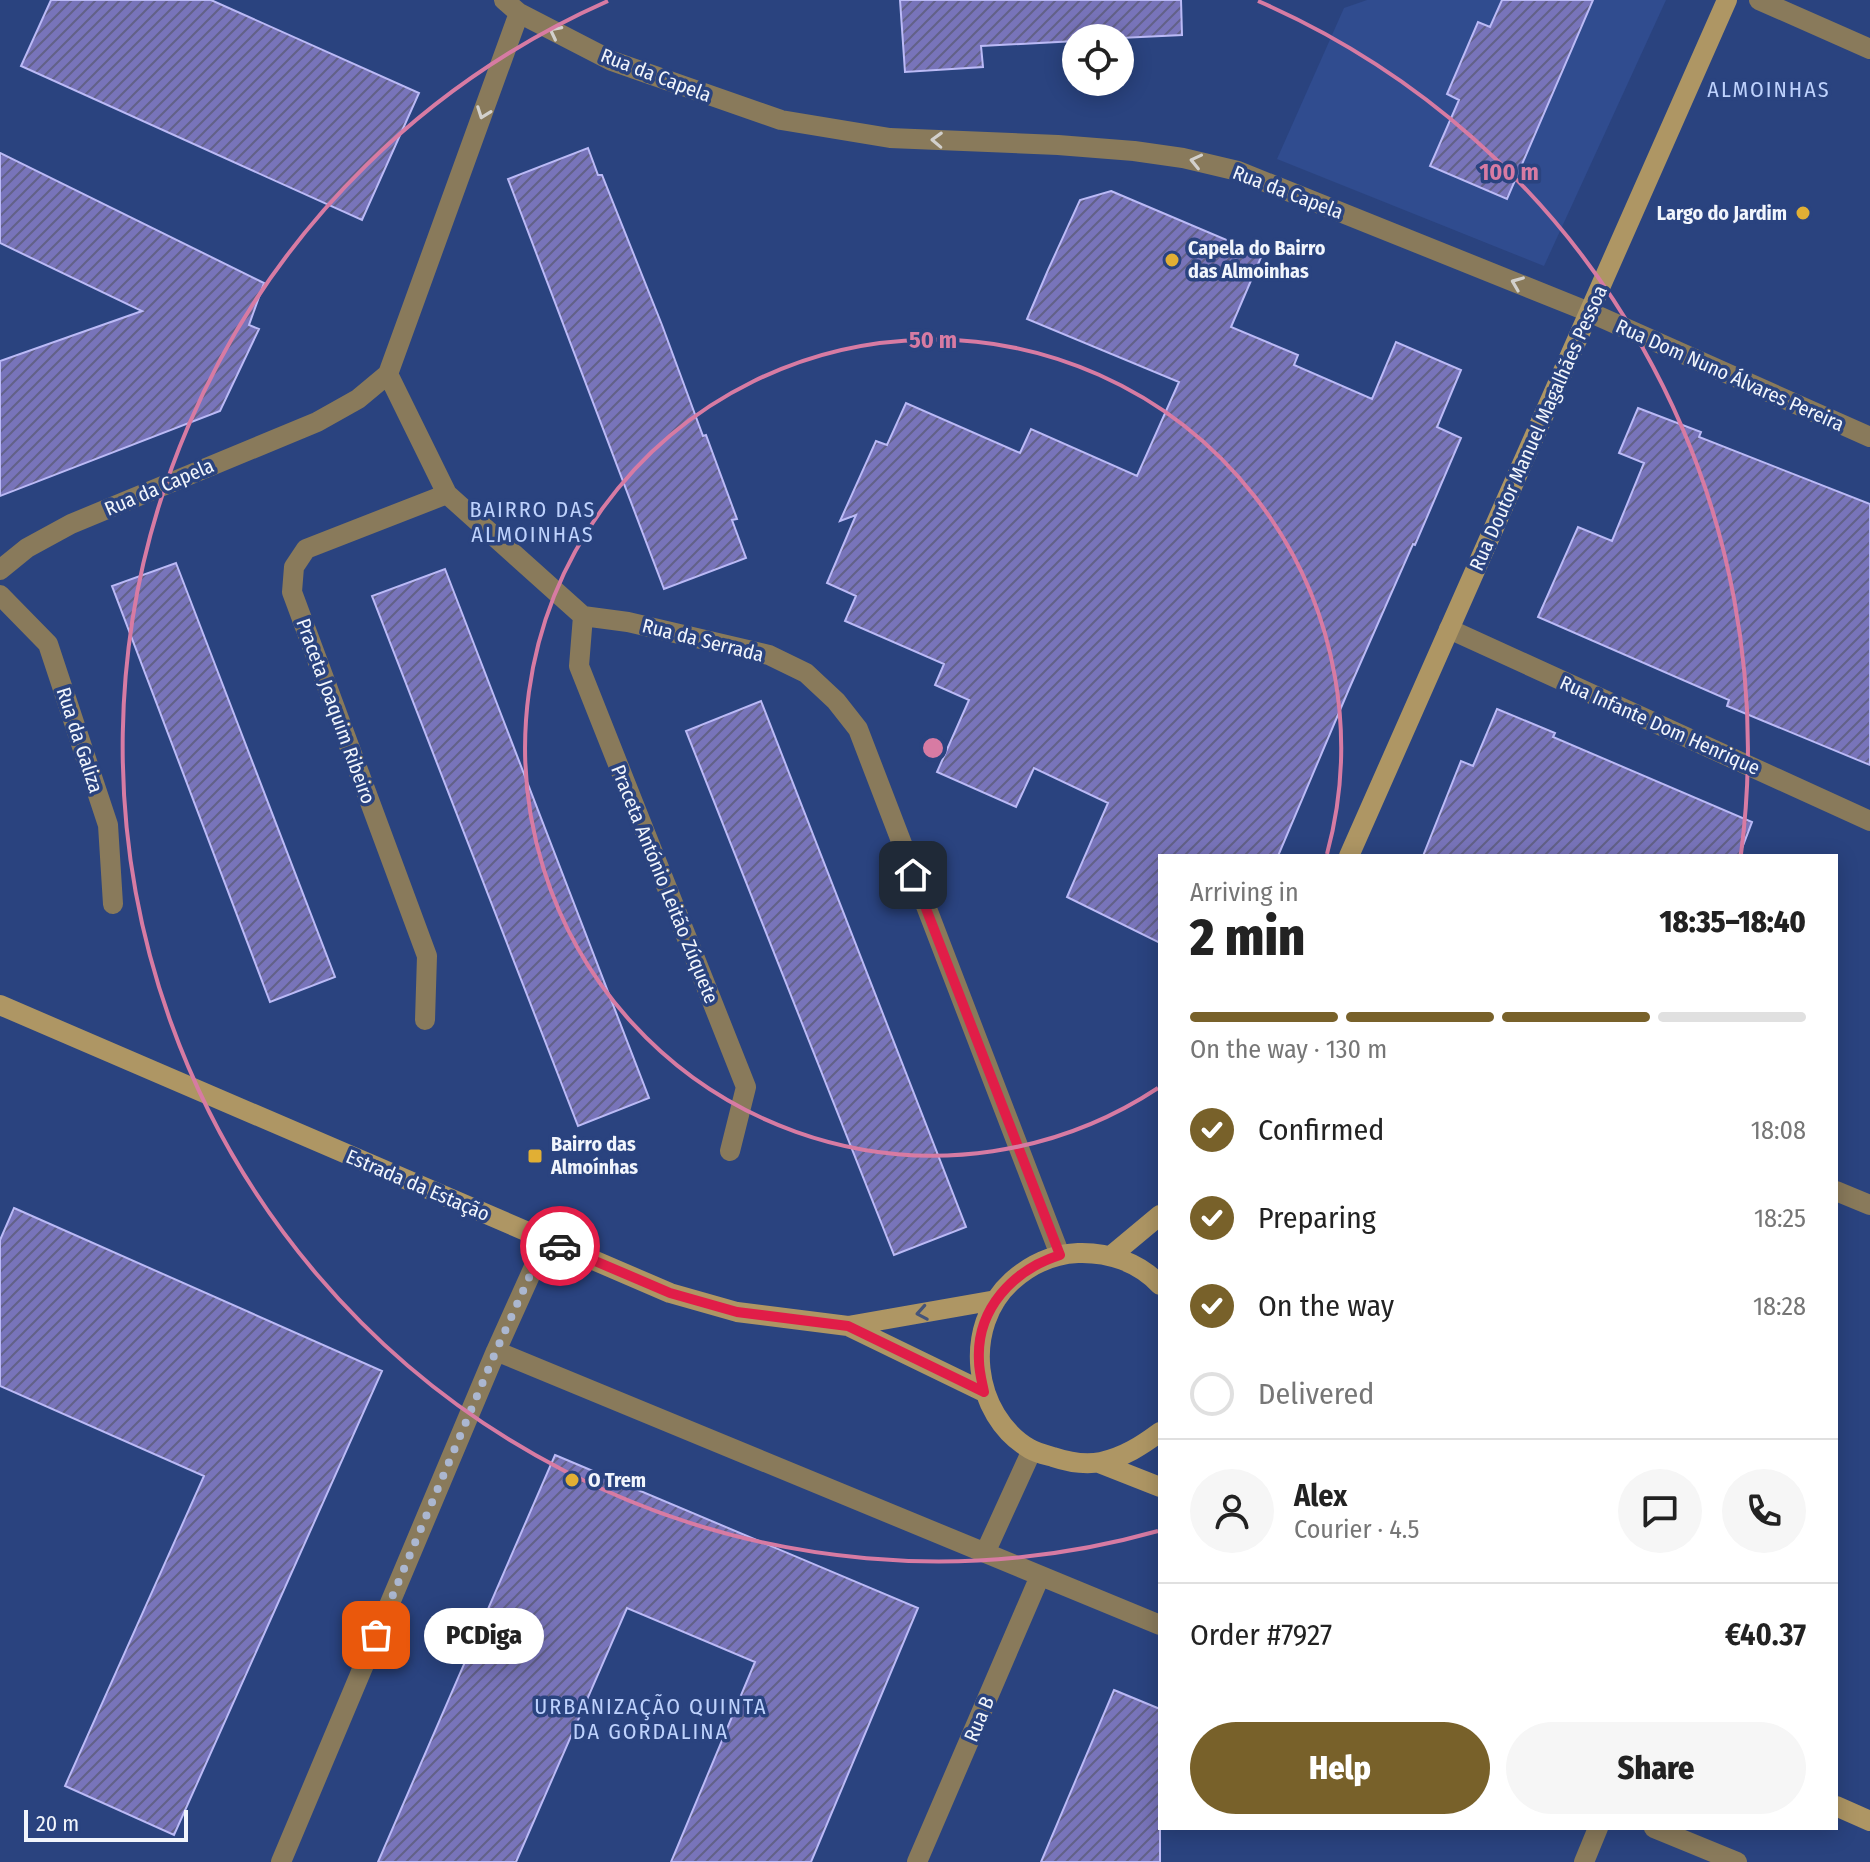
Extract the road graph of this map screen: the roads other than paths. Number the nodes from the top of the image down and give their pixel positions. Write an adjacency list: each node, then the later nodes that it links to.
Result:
1 (1727, 0): 5 (main road, Rua Doutor Manuel Magalhães Pessoa)
2 (1759, 0): 4 (street)
3 (512, 7): 5 (street, Rua da Capela, one-way to 3); 6 (street, Rua da Capela, one-way to 6)
4 (1870, 49)
5 (1589, 312): 7 (street, Rua Dom Nuno Álvares Pereira); 12 (main road, Rua Doutor Manuel Magalhães Pessoa)
6 (388, 374): 8 (street); 9 (street, Rua da Capela)
7 (1870, 437)
8 (447, 494): 11 (street); 17 (street, Praceta Joaquim Ribeiro)
9 (0, 570)
10 (0, 595): 15 (street, Rua da Galiza)
11 (583, 616): 18 (street, Praceta António Leitão Zúquete); 23 (street, Rua da Serrada)
12 (1449, 629): 13 (street, Rua Infante Dom Henrique); 14 (main road, Rua Doutor Manuel Magalhães Pessoa)
13 (1870, 821)
14 (1350, 854)
15 (113, 904)
16 (0, 1005): 22 (main road, Estrada da Estação)
17 (425, 1020)
18 (730, 1151)
19 (1838, 1192): 20 (street)
20 (1870, 1205)
21 (1158, 1217): 24 (main road)
22 (546, 1240): 27 (main road, Estrada da Estação); 28 (street)
23 (1060, 1255): 24 (main road); 26 (main road)
24 (1112, 1255): 25 (main road)
25 (1158, 1283)
26 (996, 1300): 27 (main road, Estrada da Estação, one-way to 27); 29 (main road)
27 (848, 1326): 29 (main road, Estrada da Estação)
28 (496, 1351): 34 (street); 41 (street)
29 (984, 1392): 31 (main road)
30 (1158, 1433): 32 (main road)
31 (1032, 1450): 32 (main road); 34 (street)
32 (1099, 1463): 33 (main road)
33 (1158, 1486)
34 (985, 1553): 35 (street)
35 (1040, 1576): 36 (street); 42 (street, Rua B)
36 (1158, 1624)
37 (1838, 1807): 38 (main road)
38 (1870, 1821)
39 (1597, 1830): 43 (street)
40 (1659, 1830): 44 (street)
41 (281, 1862)
42 (917, 1862)
43 (1584, 1862)
44 (1737, 1862)

